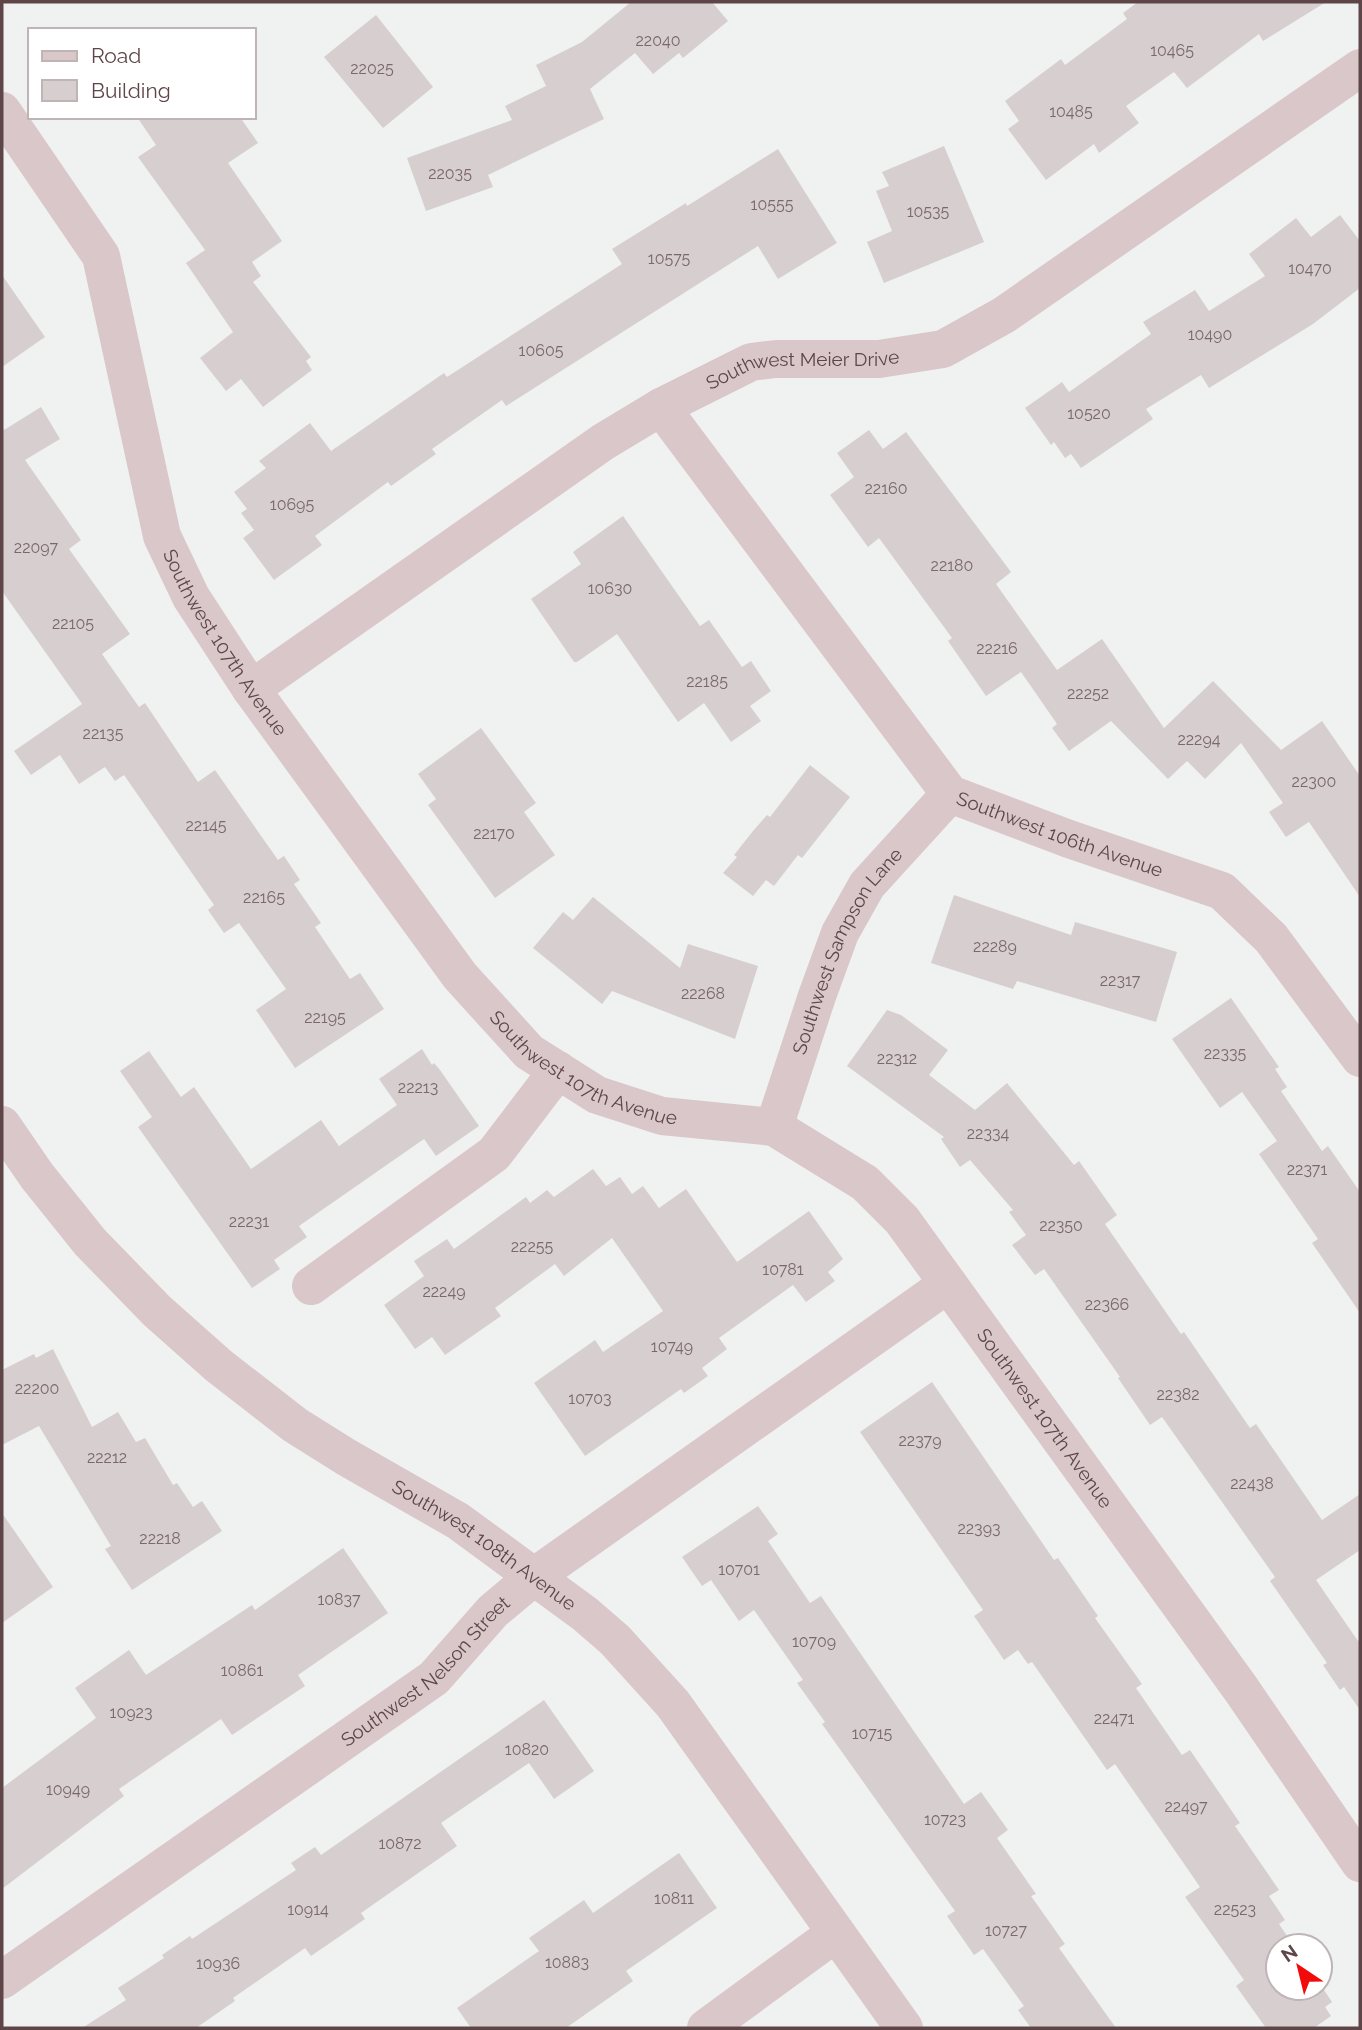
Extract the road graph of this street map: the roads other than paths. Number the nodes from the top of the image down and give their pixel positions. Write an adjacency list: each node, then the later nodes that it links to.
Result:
1 (1360, 68): 3 (street, Southwest Meier Drive)
2 (2, 111): 4 (street, Southwest 107th Avenue)
3 (661, 407): 4 (street, Southwest Meier Drive); 5 (street, Southwest 106th Avenue)
4 (251, 689): 7 (street, Southwest 107th Avenue)
5 (950, 793): 6 (street, Southwest 106th Avenue); 9 (street, Southwest Sampson Lane)
6 (1360, 1058)
7 (558, 1070): 9 (street, Southwest 107th Avenue); 11 (street)
8 (2, 1125): 12 (street, Southwest 108th Avenue)
9 (774, 1127): 10 (street, Southwest 107th Avenue)
10 (948, 1284): 12 (street, Southwest Nelson Street); 13 (street, Southwest 107th Avenue)
11 (311, 1286)
12 (536, 1576): 14 (street, Southwest 108th Avenue); 15 (street, Southwest Nelson Street)
13 (1360, 1863)
14 (836, 1933): 16 (street); 17 (street, Southwest 108th Avenue)
15 (2, 1980)
16 (706, 2028)
17 (904, 2028)

